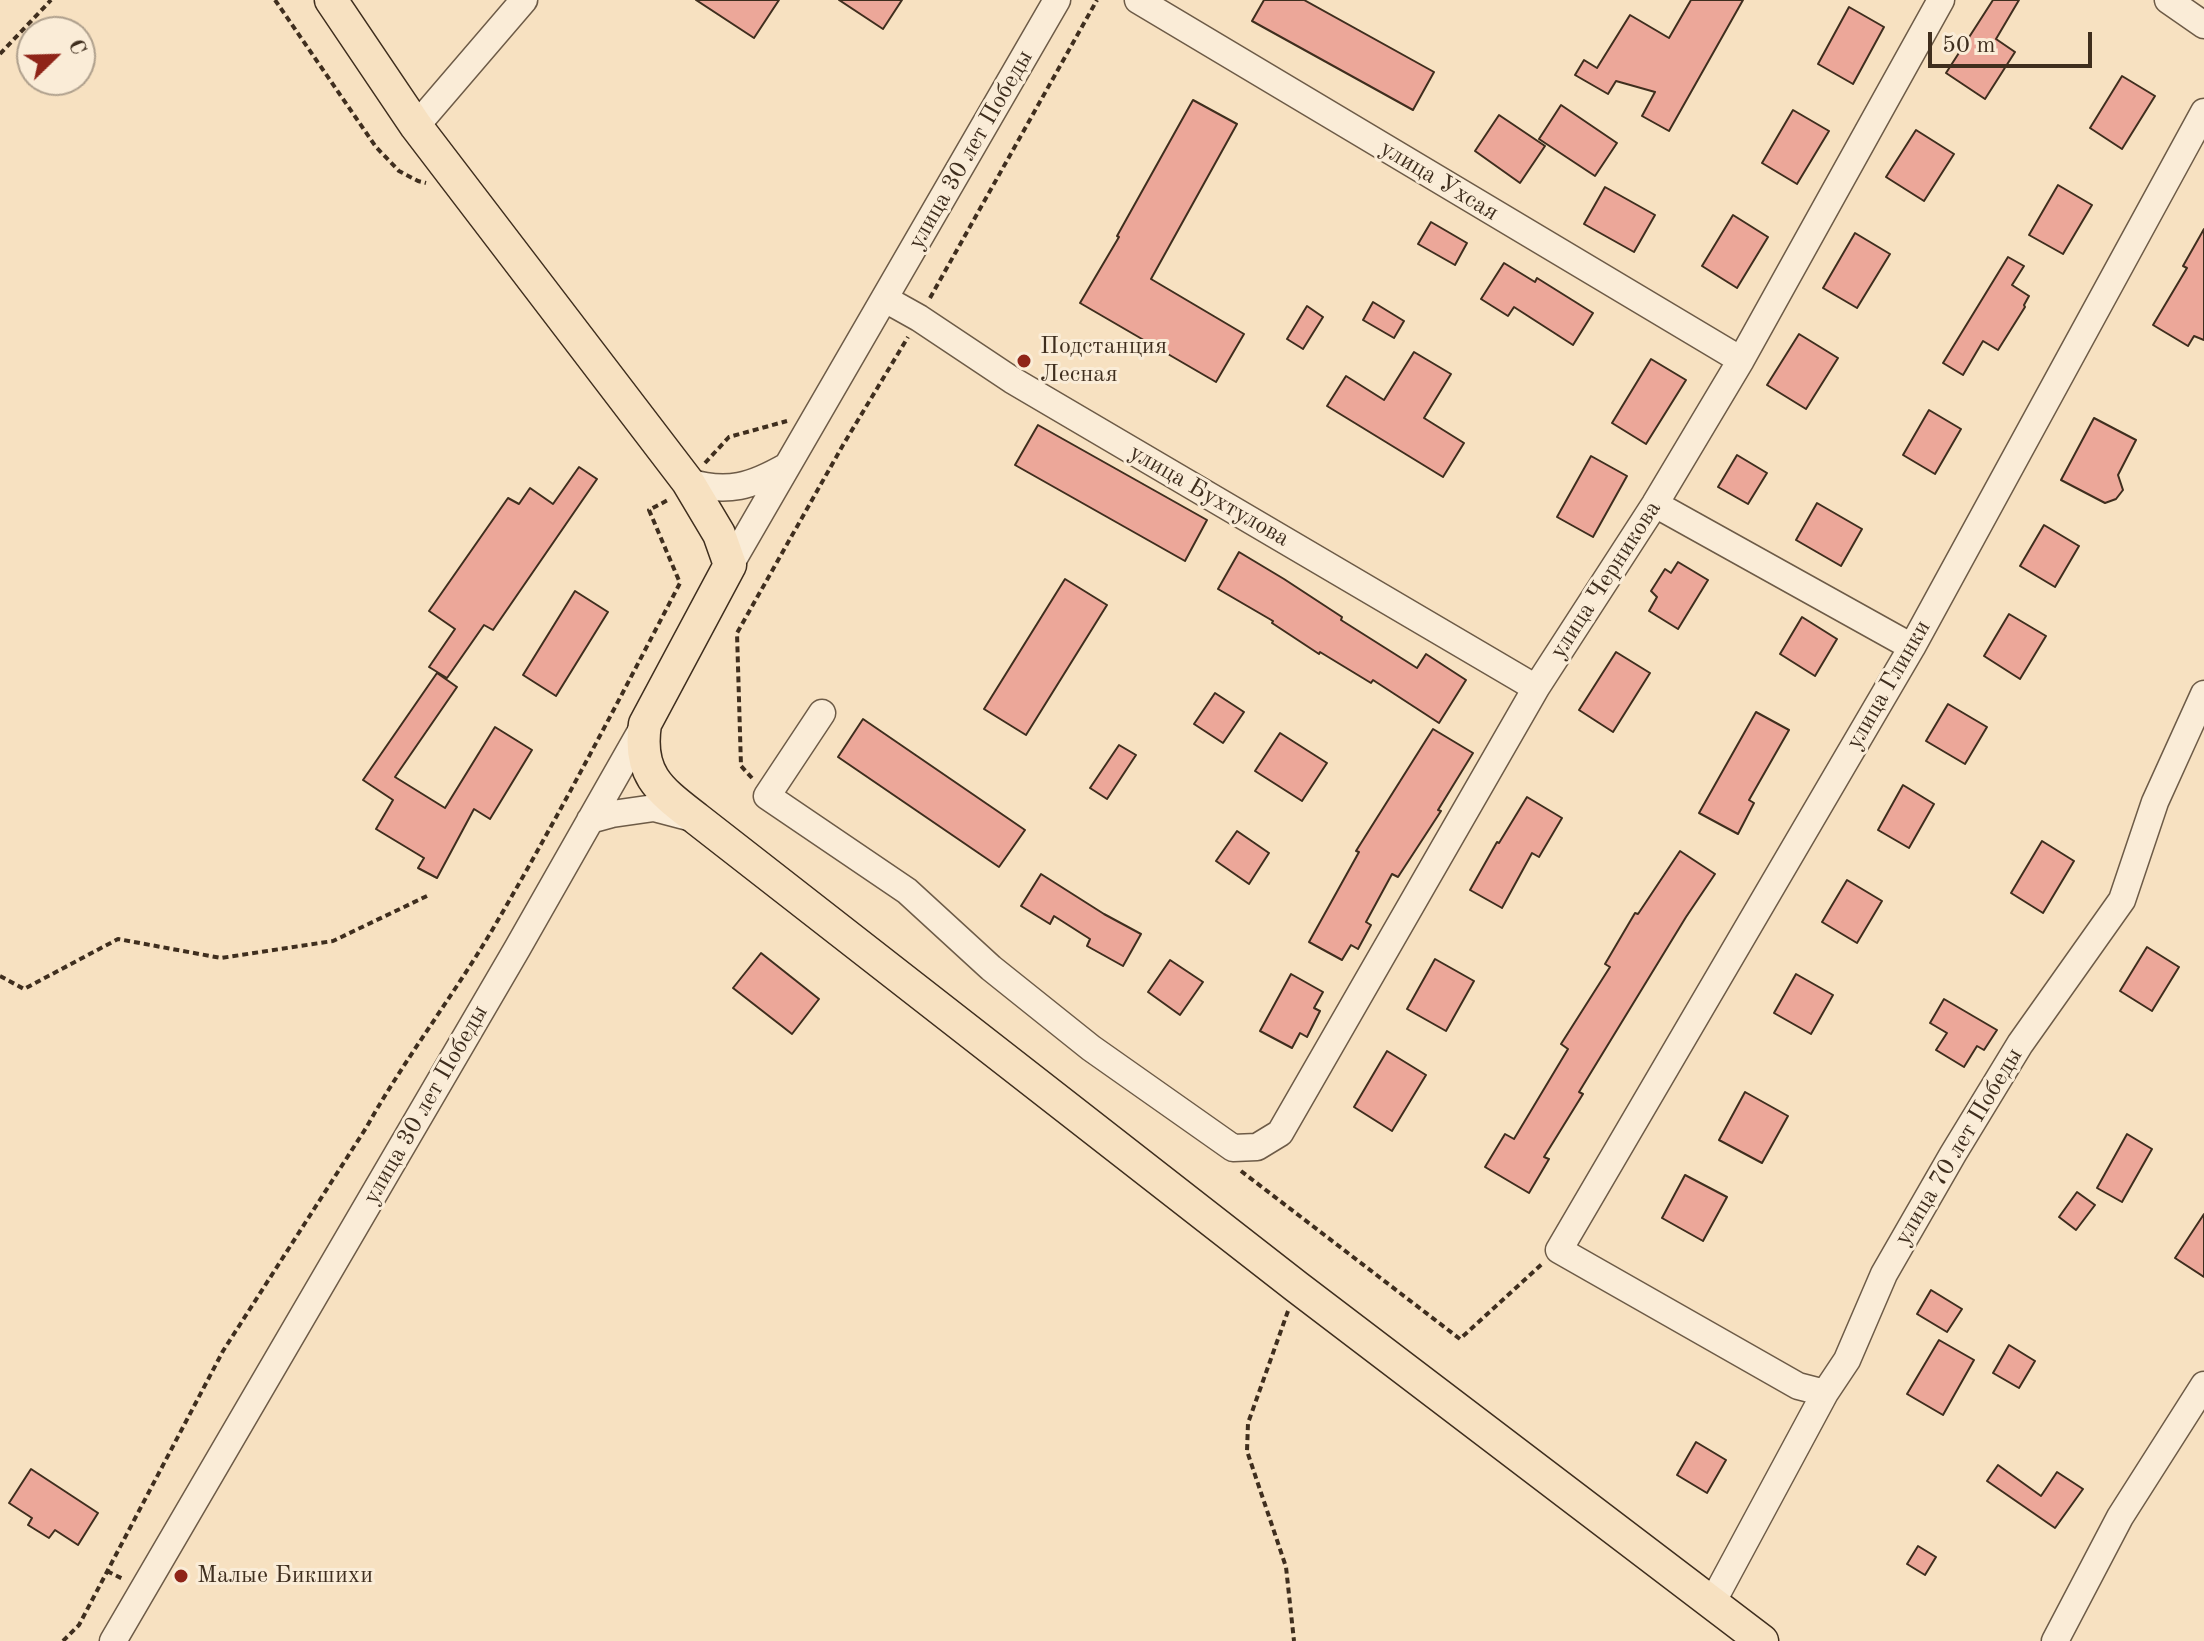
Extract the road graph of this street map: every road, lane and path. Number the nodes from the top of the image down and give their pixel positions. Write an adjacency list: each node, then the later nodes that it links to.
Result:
1 (51, 0): 11 (path)
2 (275, 0): 14 (path)
3 (331, 0): 13 (main road)
4 (524, 0): 13 (street)
5 (1057, 0): 15 (street, улица 30 лет Победы)
6 (1097, 0): 16 (path)
7 (1138, 0): 17 (street, улица Ухсая)
8 (1941, 0): 17 (street, улица Черникова)
9 (2168, 0): 10 (street)
10 (2204, 25)
11 (0, 54)
12 (2204, 112): 25 (street, улица Глинки)
13 (416, 126): 14 (main road)
14 (469, 194): 22 (main road)
15 (885, 299): 16 (street, улица Бухтулова); 21 (street, улица 30 лет Победы)
16 (919, 318): 20 (path); 26 (street, улица Бухтулова)
17 (1741, 360): 23 (street, улица Черникова)
18 (788, 421): 22 (path)
19 (836, 440): 20 (path)
20 (843, 445): 30 (path)
21 (787, 466): 22 (street); 24 (street, улица 30 лет Победы)
22 (687, 482): 24 (main road); 39 (path)
23 (1655, 504): 25 (street); 26 (street, улица Черникова)
24 (730, 565): 29 (main road, улица 30 лет Победы)
25 (1912, 647): 37 (street, улица Глинки)
26 (1536, 688): 30 (street, улица Черникова)
27 (2204, 694): 37 (street, улица 70 лет Победы)
28 (822, 713): 30 (street)
29 (645, 724): 31 (main road); 32 (street, улица 30 лет Победы)
30 (767, 796)
31 (697, 819): 32 (street); 35 (main road)
32 (590, 820): 40 (street, улица 30 лет Победы)
33 (429, 895): 34 (path)
34 (0, 976)
35 (1297, 1287): 38 (main road); 41 (path)
36 (2204, 1385): 43 (street)
37 (1825, 1393): 38 (street, улица 70 лет Победы)
38 (1712, 1603): 42 (main road)
39 (63, 1641)
40 (113, 1641)
41 (1294, 1641)
42 (1762, 1641)
43 (2055, 1641)

